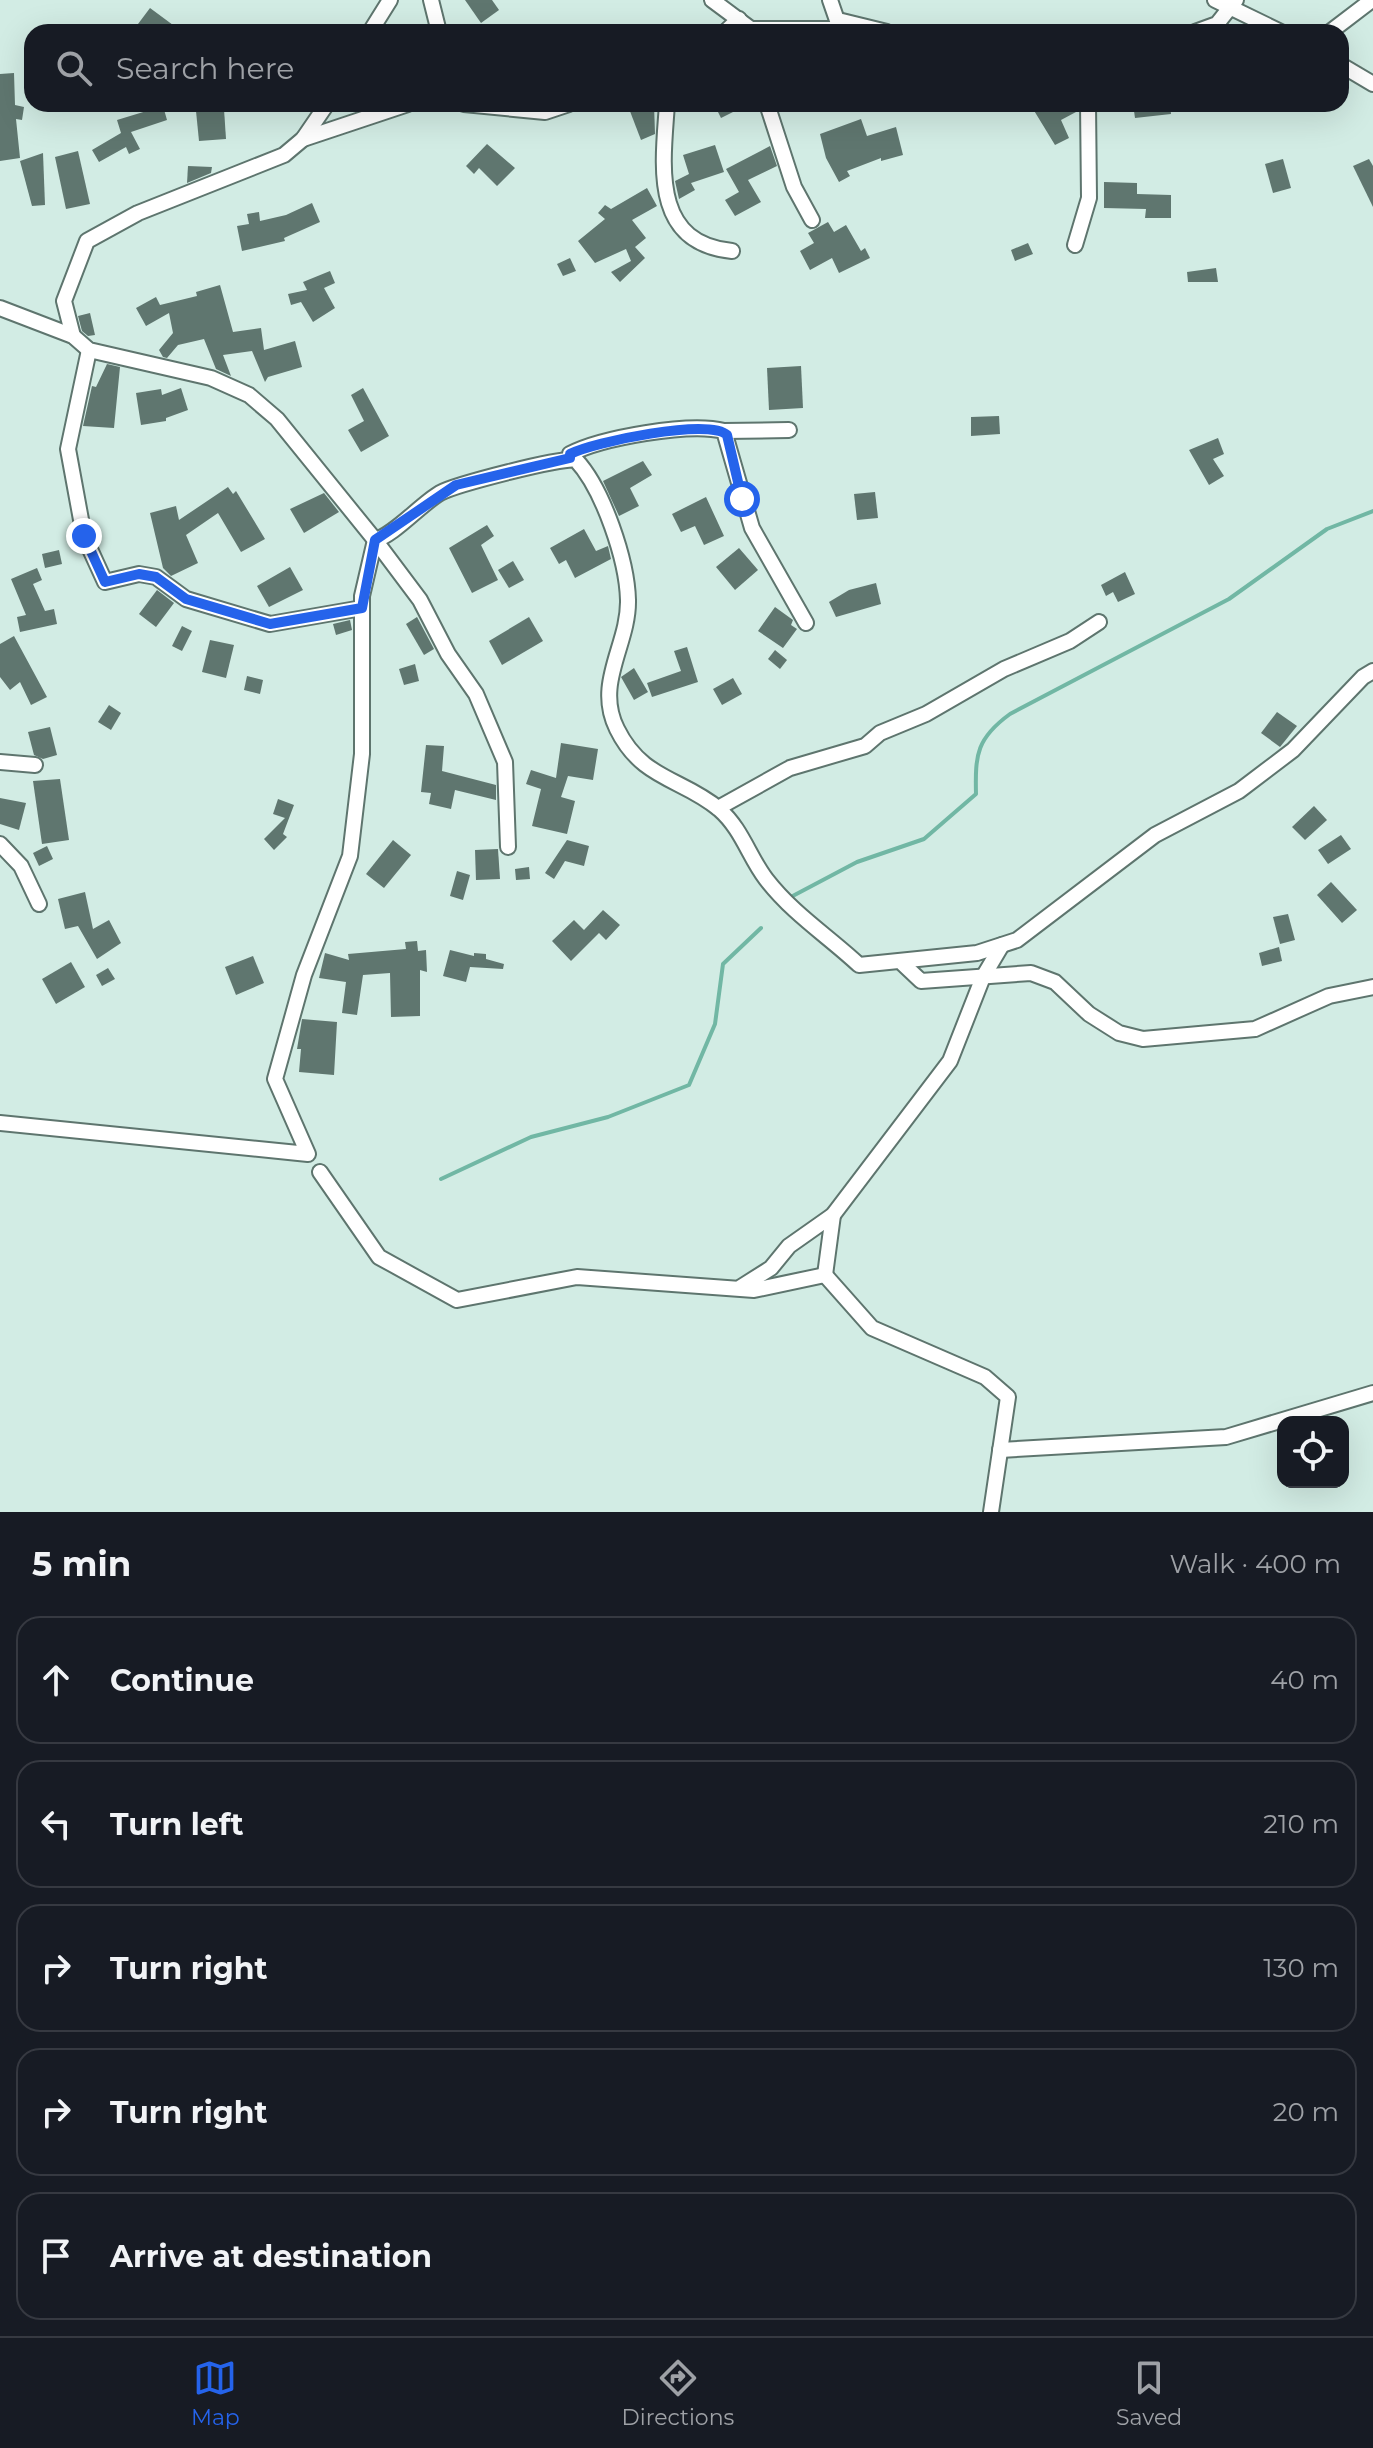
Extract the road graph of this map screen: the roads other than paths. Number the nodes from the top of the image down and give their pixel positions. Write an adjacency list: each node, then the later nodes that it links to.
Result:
1 (390, 0): 9 (street)
2 (431, 0): 10 (street)
3 (712, 0): 8 (street)
4 (830, 0): 13 (street)
5 (1215, 0): 7 (street)
6 (1372, 0): 16 (street)
7 (1235, 3): 14 (street); 15 (street)
8 (739, 19): 11 (street); 12 (street)
9 (375, 24)
10 (437, 24)
11 (734, 24)
12 (745, 24)
13 (838, 24)
14 (1217, 24)
15 (1268, 24)
16 (1340, 24)
17 (1349, 70): 18 (street)
18 (1373, 84)
19 (322, 112): 24 (street)
20 (384, 112): 24 (street)
21 (666, 112): 27 (street)
22 (770, 112): 25 (street)
23 (1088, 112): 26 (street)
24 (303, 139): 29 (street)
25 (812, 220)
26 (1075, 245)
27 (732, 251)
28 (0, 308): 29 (street)
29 (73, 336): 30 (street)
30 (89, 350): 34 (street); 35 (street)
31 (789, 430): 32 (street)
32 (724, 431): 33 (street); 37 (street)
33 (570, 458): 34 (street); 41 (street)
34 (375, 540): 35 (street); 43 (street)
35 (362, 608): 49 (street)
36 (1099, 622): 41 (street)
37 (806, 623)
38 (1373, 671): 45 (street)
39 (0, 762): 40 (street)
40 (35, 765)
41 (718, 808): 46 (street)
42 (0, 844): 44 (street)
43 (508, 847)
44 (39, 904)
45 (1002, 945): 46 (street); 47 (street)
46 (903, 964): 47 (street)
47 (983, 977): 48 (street); 51 (street)
48 (1373, 987)
49 (0, 1123)
50 (320, 1172): 53 (street)
51 (833, 1215): 52 (street); 53 (street)
52 (825, 1275): 53 (street); 55 (street)
53 (741, 1287)
54 (1373, 1393): 55 (street)
55 (1000, 1450): 56 (street)
56 (991, 1512)

